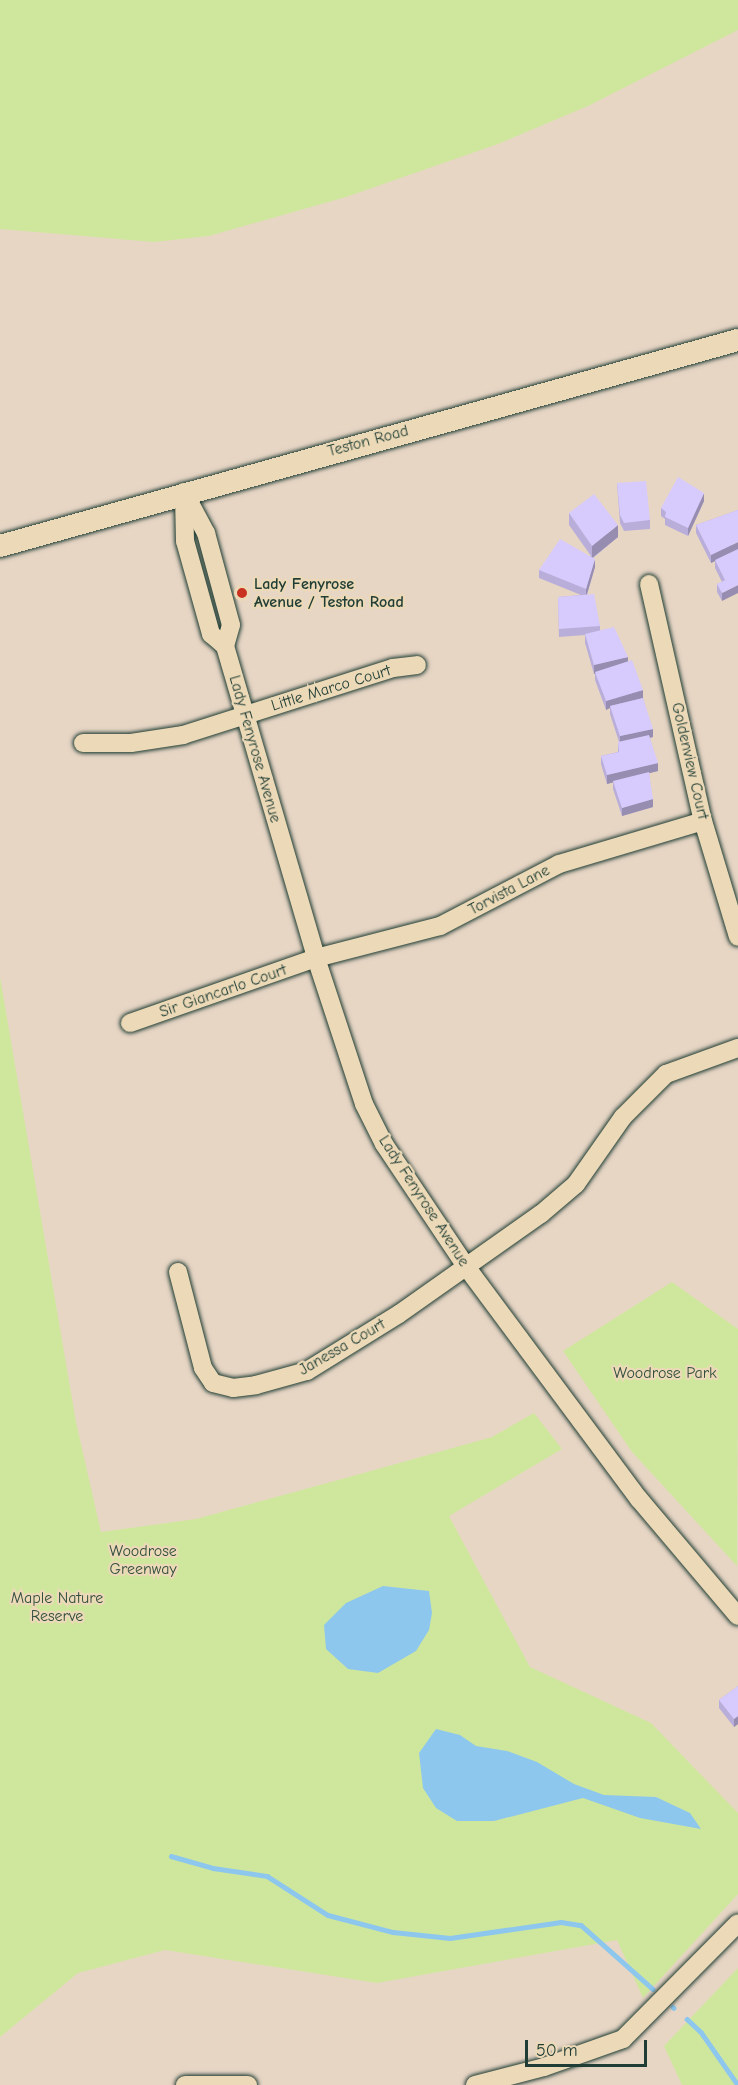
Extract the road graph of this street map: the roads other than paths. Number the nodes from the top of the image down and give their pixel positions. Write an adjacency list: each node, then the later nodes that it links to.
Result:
1 (738, 340): 2 (main road, Teston Road)
2 (184, 492): 3 (main road, Teston Road); 6 (street, Lady Fenyrose Avenue)
3 (0, 546)
4 (649, 584): 8 (street, Goldenview Court)
5 (417, 665): 6 (street, Little Marco Court)
6 (246, 714): 7 (street, Little Marco Court); 10 (street, Lady Fenyrose Avenue)
7 (82, 743)
8 (703, 821): 9 (street, Goldenview Court); 10 (street, Torvista Lane)
9 (738, 937)
10 (316, 958): 11 (street, Sir Giancarlo Court); 13 (street, Lady Fenyrose Avenue)
11 (130, 1023)
12 (738, 1048): 13 (street, Janessa Court)
13 (465, 1265): 14 (street, Janessa Court); 15 (street, Lady Fenyrose Avenue)
14 (178, 1272)
15 (738, 1616)
16 (738, 1923): 17 (street)
17 (545, 2076): 20 (street)
18 (185, 2085): 19 (street)
19 (248, 2085)
20 (475, 2085)

